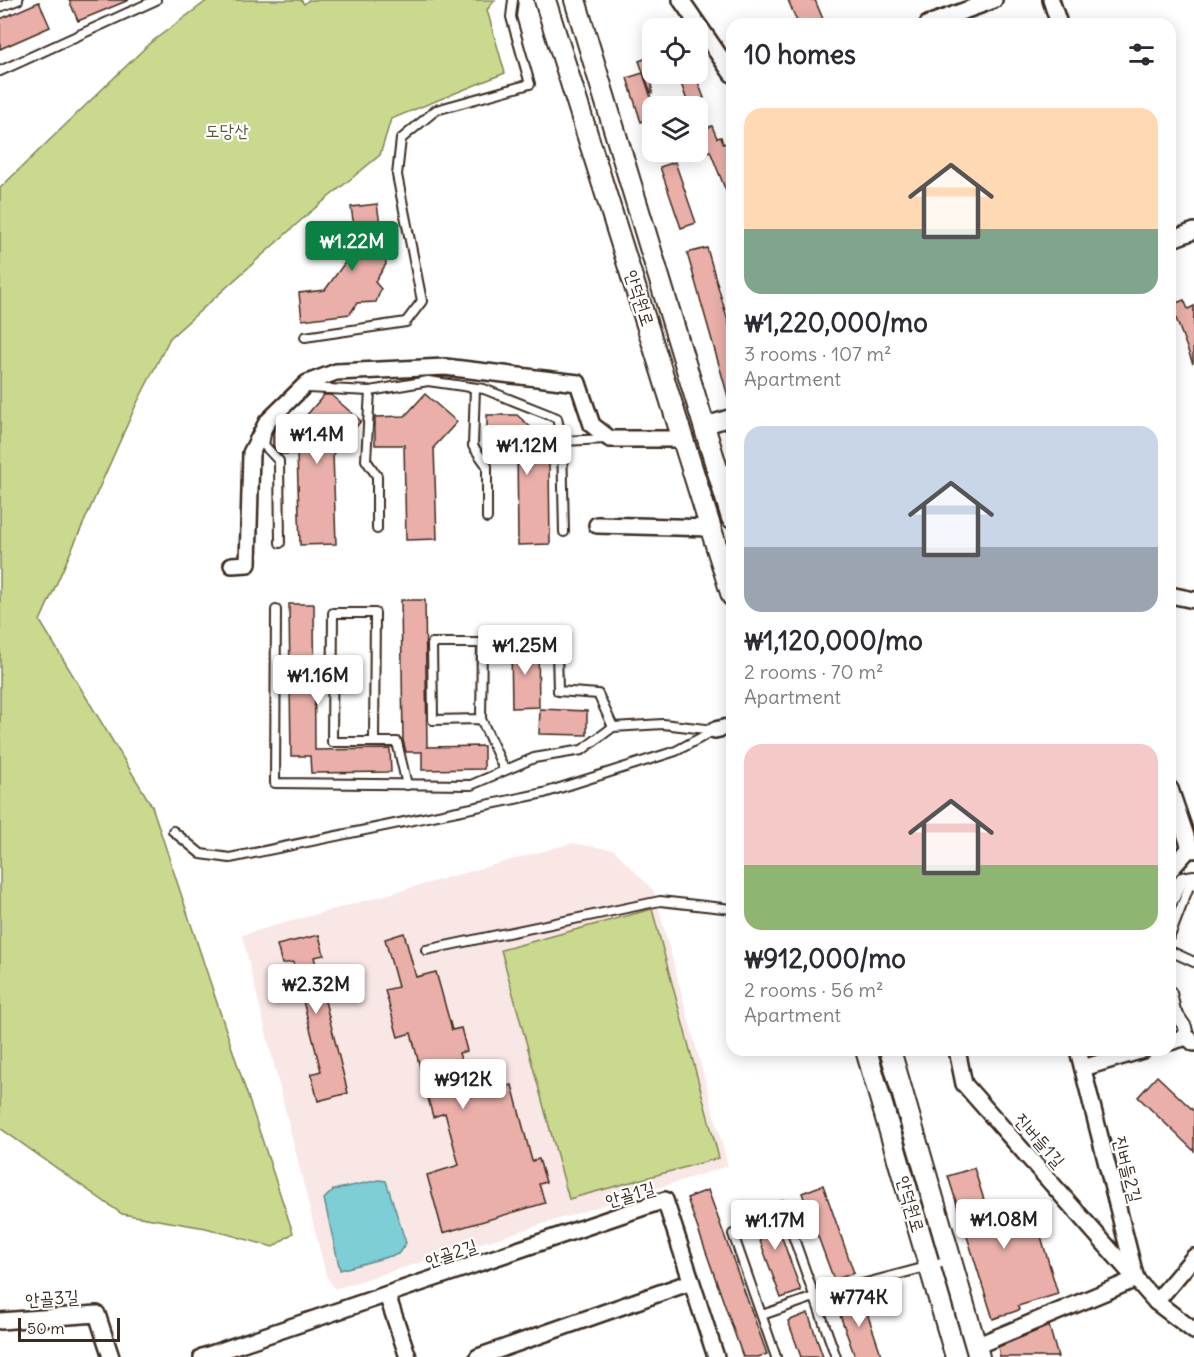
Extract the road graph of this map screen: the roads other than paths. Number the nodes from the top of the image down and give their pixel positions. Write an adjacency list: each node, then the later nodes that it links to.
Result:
1 (18, 0): 9 (lane)
2 (156, 0): 13 (lane)
3 (513, 0): 16 (lane)
4 (545, 0): 22 (street, 안덕원로)
5 (575, 0): 20 (street, 안덕원로)
6 (681, 0): 12 (street)
7 (994, 0): 10 (street)
8 (1051, 0): 11 (street)
9 (0, 8)
10 (944, 18)
11 (1057, 18)
12 (726, 65)
13 (0, 71)
14 (1194, 231): 15 (street)
15 (1176, 238)
16 (305, 337)
17 (475, 388): 18 (lane); 23 (lane); 25 (lane)
18 (370, 392): 28 (lane); 30 (lane)
19 (726, 419): 20 (street)
20 (704, 426): 24 (street, 안덕원로)
21 (610, 439): 22 (street); 23 (lane); 31 (street)
22 (685, 439): 27 (street, 안덕원로)
23 (562, 441): 29 (lane)
24 (726, 498)
25 (486, 518)
26 (597, 525): 27 (street)
27 (712, 528): 32 (street, 안덕원로)
28 (377, 529)
29 (564, 532)
30 (280, 543)
31 (232, 565)
32 (726, 576)
33 (1176, 597): 34 (street)
34 (1194, 600)
35 (276, 610): 43 (lane)
36 (557, 651): 38 (lane)
37 (481, 719): 37 (lane); 42 (lane)
38 (613, 727): 40 (lane); 42 (lane)
39 (726, 727): 40 (street)
40 (715, 730): 45 (lane)
41 (374, 742): 41 (lane); 43 (lane)
42 (504, 769): 43 (lane)
43 (407, 785)
44 (1176, 805): 46 (street)
45 (173, 831)
46 (1192, 849): 47 (street)
47 (1176, 864)
48 (1194, 877): 50 (street)
49 (1194, 885): 52 (lane)
50 (1176, 891)
51 (726, 908): 53 (lane)
52 (1176, 920)
53 (426, 950)
54 (1176, 954): 55 (lane)
55 (1194, 962)
56 (1176, 1014): 57 (street)
57 (1191, 1040): 58 (street)
58 (1176, 1041)
59 (868, 1056): 70 (street, 안덕원로)
60 (892, 1056): 69 (street, 안덕원로)
61 (958, 1056): 71 (street, 진버들1길)
62 (1080, 1056): 64 (street, 진버들2길)
63 (1123, 1056): 64 (street)
64 (1083, 1068): 71 (street, 진버들2길)
65 (782, 1205): 74 (lane)
66 (733, 1234): 76 (lane)
67 (526, 1248): 72 (street, 안골1길); 73 (street, 안골2길)
68 (1194, 1257): 75 (street)
69 (951, 1261): 70 (lane); 79 (street, 안덕원로)
70 (928, 1265): 74 (lane); 87 (street, 안덕원로)
71 (1136, 1280): 75 (street, 진버들1길); 79 (street)
72 (691, 1282): 83 (street); 84 (street, 안골1길)
73 (387, 1296): 81 (street, 안골2길); 82 (street)
74 (816, 1296): 76 (lane); 86 (lane)
75 (1156, 1302): 78 (street, 진버들1길)
76 (762, 1315): 85 (lane)
77 (0, 1321): 80 (street, 안골3길)
78 (1194, 1331)
79 (978, 1352)
80 (111, 1357)
81 (202, 1357)
82 (408, 1357)
83 (478, 1357)
84 (716, 1357)
85 (776, 1357)
86 (836, 1357)
87 (956, 1357)

